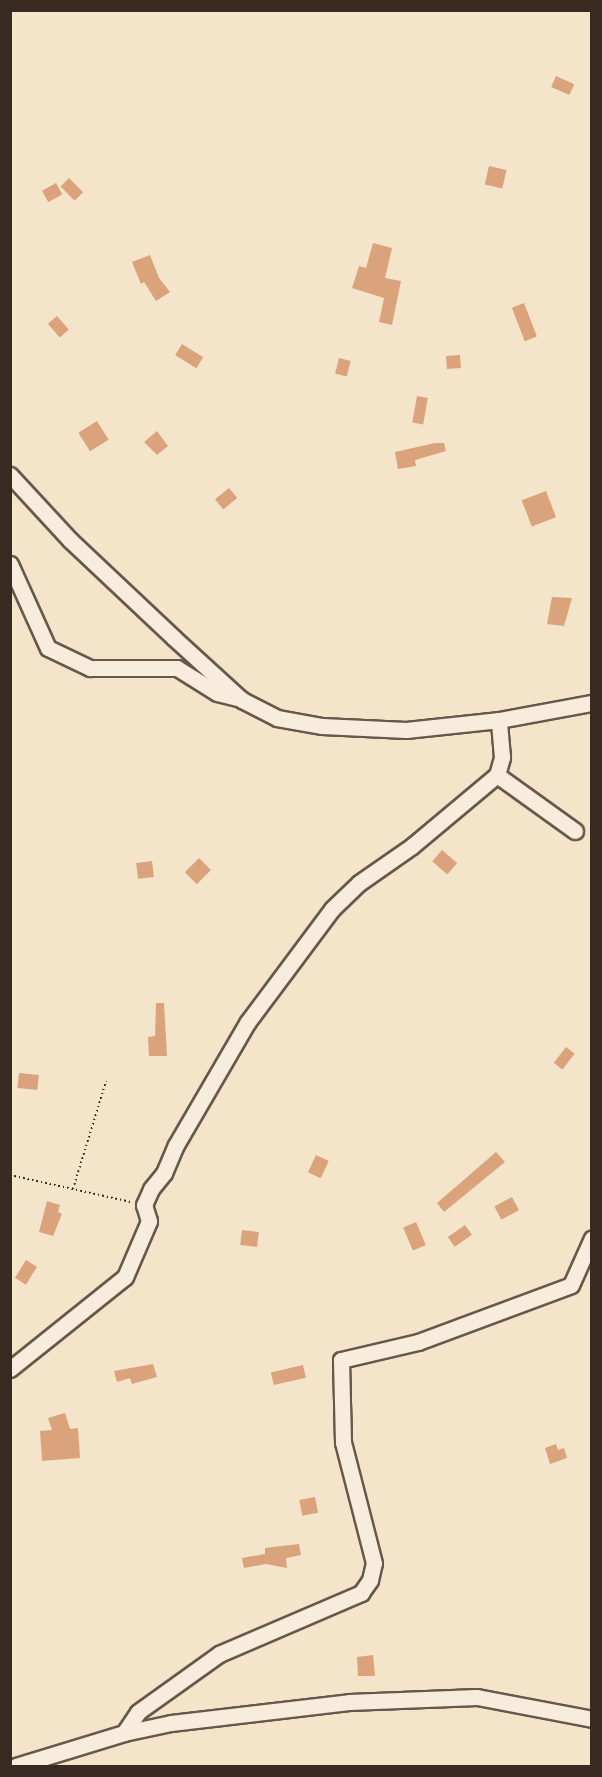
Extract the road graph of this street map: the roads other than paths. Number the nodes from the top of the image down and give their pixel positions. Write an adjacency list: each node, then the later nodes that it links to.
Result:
1 (10, 475): 3 (street)
2 (10, 564): 3 (street)
3 (242, 699): 5 (street)
4 (591, 703): 5 (street)
5 (499, 720): 6 (street)
6 (497, 775): 7 (street); 9 (street)
7 (574, 831)
8 (591, 1238): 11 (street)
9 (10, 1370)
10 (591, 1719): 11 (street)
11 (124, 1733): 12 (street)
12 (16, 1767)

